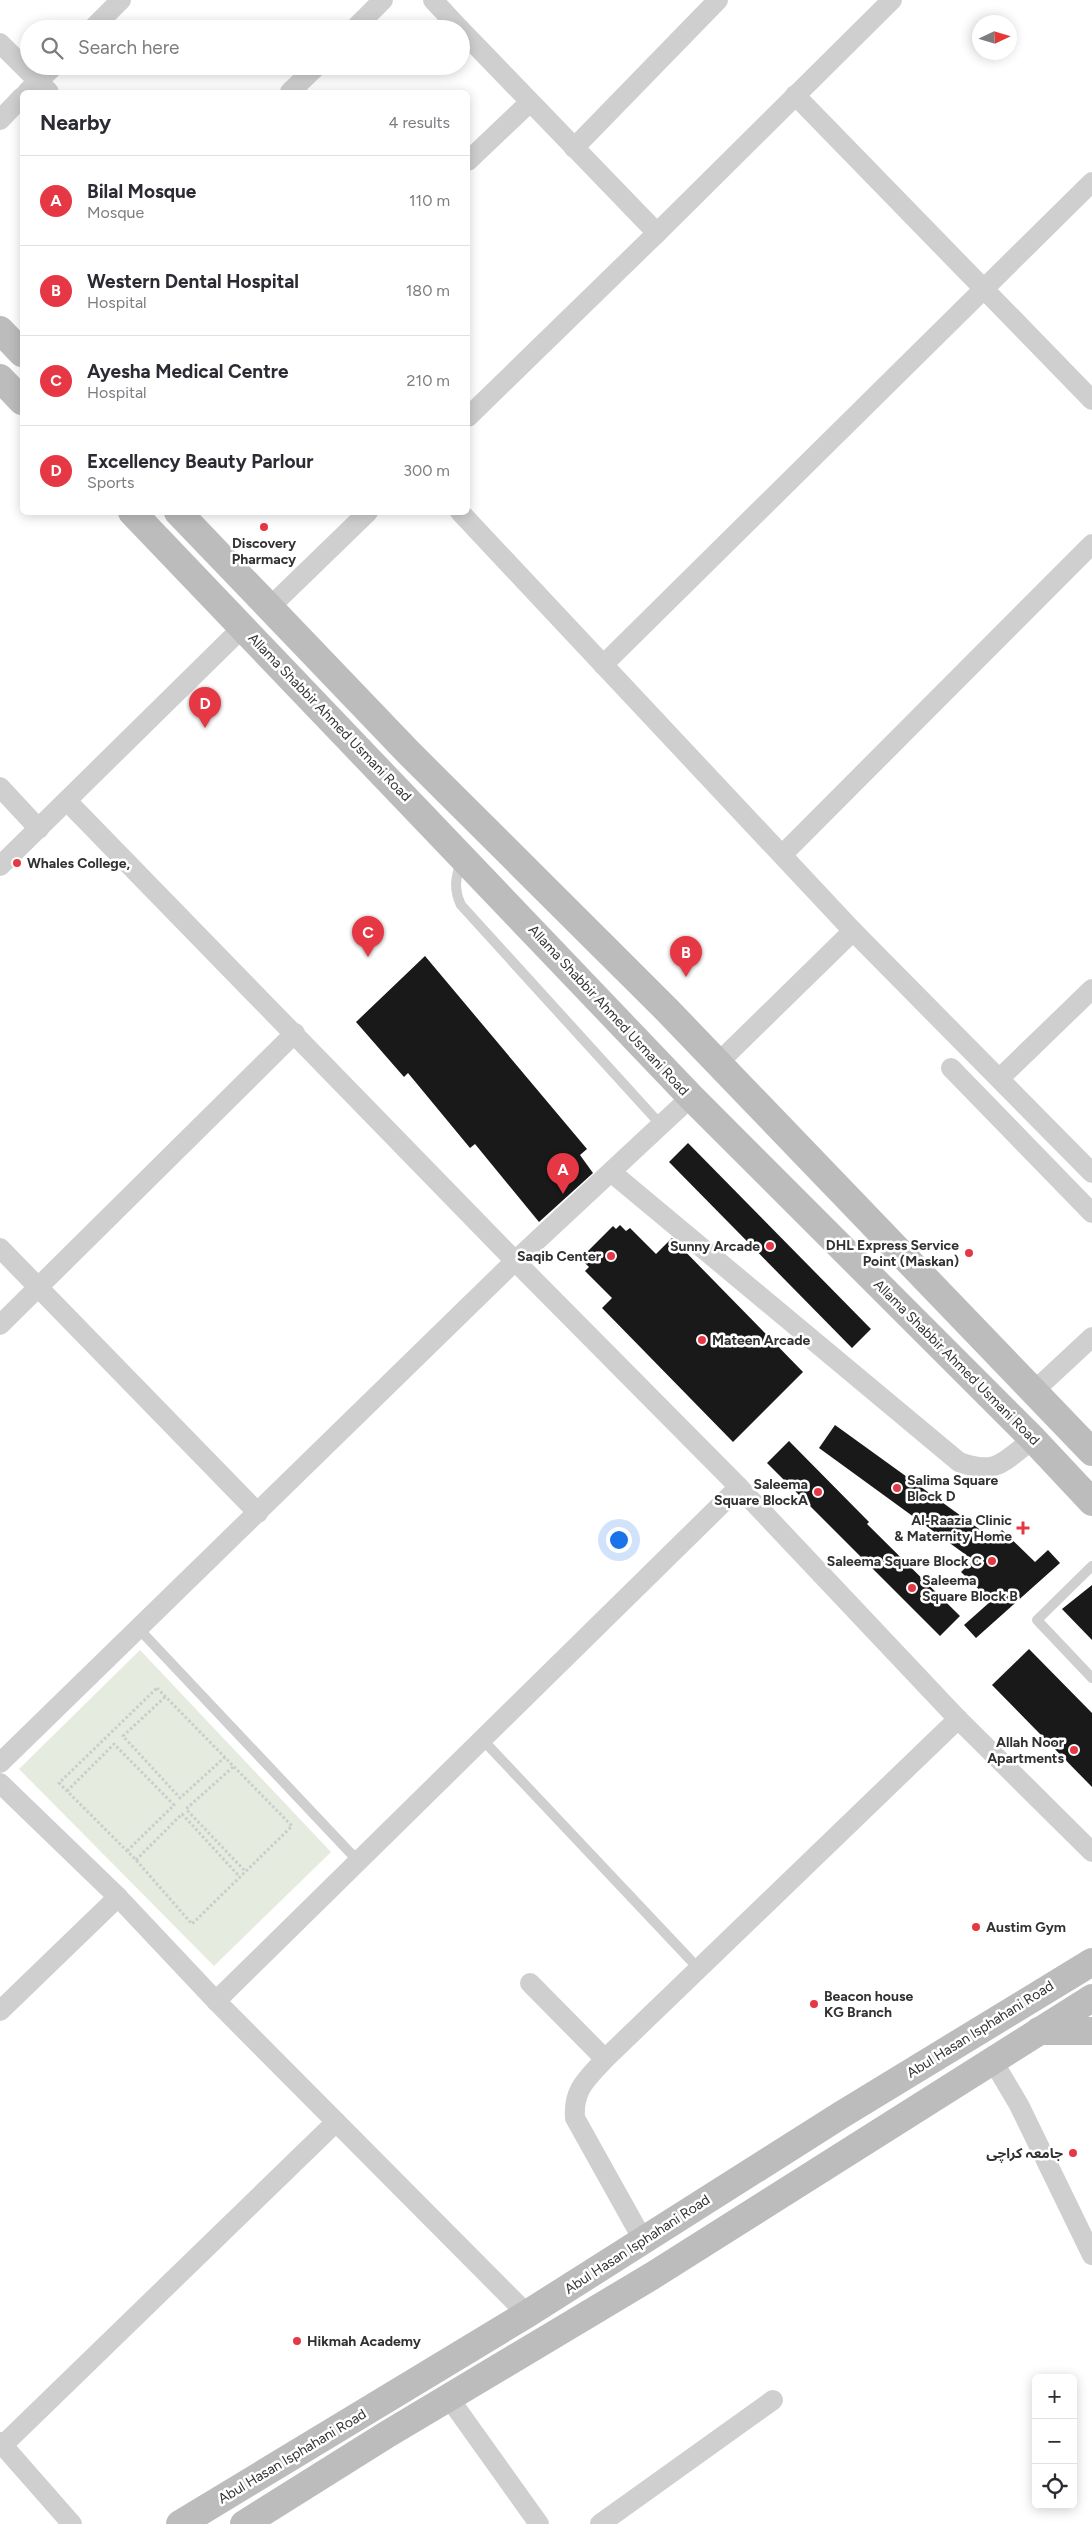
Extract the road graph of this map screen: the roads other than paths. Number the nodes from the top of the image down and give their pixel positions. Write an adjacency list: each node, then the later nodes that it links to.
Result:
1 (121, 0): 6 (street)
2 (383, 0): 7 (street)
3 (432, 0): 8 (street)
4 (718, 0): 21 (street)
5 (888, 1): 17 (street)
6 (101, 20)
7 (363, 20)
8 (452, 20)
9 (470, 39): 19 (street)
10 (0, 44): 11 (street)
11 (20, 68)
12 (26, 75): 15 (street)
13 (48, 75): 15 (street)
14 (308, 75): 16 (street)
15 (38, 89)
16 (292, 90)
17 (795, 95): 24 (street); 25 (street)
18 (20, 99): 20 (street)
19 (530, 102): 21 (street); 22 (street)
20 (0, 120)
21 (574, 148): 24 (street)
22 (470, 159)
23 (1092, 182): 25 (street)
24 (657, 233): 31 (street)
25 (982, 288): 30 (street); 39 (street)
26 (0, 330): 27 (main road)
27 (20, 352)
28 (0, 378): 29 (main road)
29 (20, 399)
30 (1092, 400)
31 (470, 414)
32 (135, 515): 38 (main road, Allama Shabbir Ahmed Usmani Road)
33 (181, 515): 37 (main road)
34 (365, 515): 37 (street)
35 (463, 515): 39 (street)
36 (1092, 544): 43 (street)
37 (270, 607): 49 (main road)
38 (243, 626): 41 (street); 44 (main road, Allama Shabbir Ahmed Usmani Road)
39 (604, 665): 43 (street)
40 (0, 787): 42 (street)
41 (67, 801): 42 (street); 48 (street)
42 (39, 829): 45 (street)
43 (783, 854): 46 (street)
44 (463, 856): 52 (main road, Allama Shabbir Ahmed Usmani Road); 53 (lane)
45 (0, 866)
46 (853, 931): 49 (street); 51 (street)
47 (1092, 989): 51 (street)
48 (295, 1033): 58 (street); 59 (street)
49 (718, 1063): 62 (main road)
50 (951, 1068): 56 (street)
51 (1000, 1078): 55 (street)
52 (691, 1097): 53 (street); 63 (main road, Allama Shabbir Ahmed Usmani Road)
53 (661, 1125): 54 (street)
54 (611, 1172): 58 (street); 63 (street)
55 (1092, 1172)
56 (1092, 1213)
57 (0, 1248): 59 (street)
58 (515, 1261): 65 (street); 67 (street)
59 (39, 1288): 60 (street); 67 (street)
60 (0, 1325)
61 (1092, 1337): 62 (street)
62 (1034, 1391): 64 (main road)
63 (1033, 1439): 66 (main road, Allama Shabbir Ahmed Usmani Road)
64 (1091, 1449)
65 (739, 1487): 71 (street); 72 (street)
66 (1092, 1502)
67 (258, 1513): 69 (street)
68 (1092, 1566): 70 (lane)
69 (138, 1628): 73 (street); 76 (lane)
70 (1092, 1678)
71 (958, 1720): 75 (street); 79 (street)
72 (481, 1738): 76 (street); 79 (lane)
73 (0, 1763)
74 (0, 1783): 77 (street)
75 (1092, 1852)
76 (358, 1861): 82 (street)
77 (118, 1897): 82 (street); 83 (street)
78 (1092, 1962): 89 (main road, Abul Hasan Isphahani Road)
79 (699, 1969): 86 (street)
80 (530, 1983): 86 (street)
81 (1092, 1998): 84 (main road)
82 (216, 2001): 88 (street)
83 (0, 2011)
84 (1038, 2031): 85 (main road); 87 (main road)
85 (1092, 2031)
86 (605, 2059): 89 (street)
87 (993, 2061): 90 (street); 92 (main road)
88 (336, 2122): 91 (street); 94 (street)
89 (643, 2240): 91 (main road, Abul Hasan Isphahani Road)
90 (1092, 2255)
91 (527, 2314): 96 (main road, Abul Hasan Isphahani Road)
92 (449, 2398): 97 (main road); 98 (street)
93 (773, 2400): 99 (street)
94 (2, 2443): 95 (street)
95 (72, 2524)
96 (180, 2524)
97 (244, 2524)
98 (539, 2524)
99 (600, 2524)

